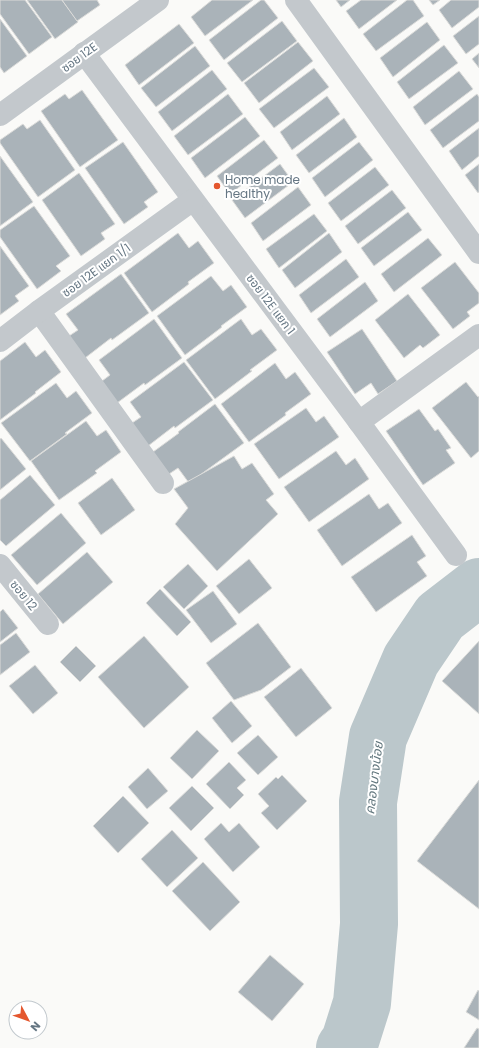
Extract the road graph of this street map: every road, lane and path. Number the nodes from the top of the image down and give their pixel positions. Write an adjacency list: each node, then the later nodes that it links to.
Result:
1 (158, 0): 3 (street, ซอย 12E)
2 (296, 0): 6 (street)
3 (84, 53): 4 (street, ซอย 12E); 5 (street, ซอย 12E แยก 1)
4 (1, 111)
5 (193, 200): 7 (street, ซอย 12E แยก 1/1); 10 (street, ซอย 12E แยก 1)
6 (479, 253)
7 (39, 311): 9 (street, ซอย 12E แยก 1/1); 11 (street)
8 (479, 335): 10 (street)
9 (0, 341)
10 (359, 422): 12 (street, ซอย 12E แยก 1)
11 (163, 483)
12 (456, 555)
13 (0, 565): 14 (street, ซอย 12)
14 (48, 624)

